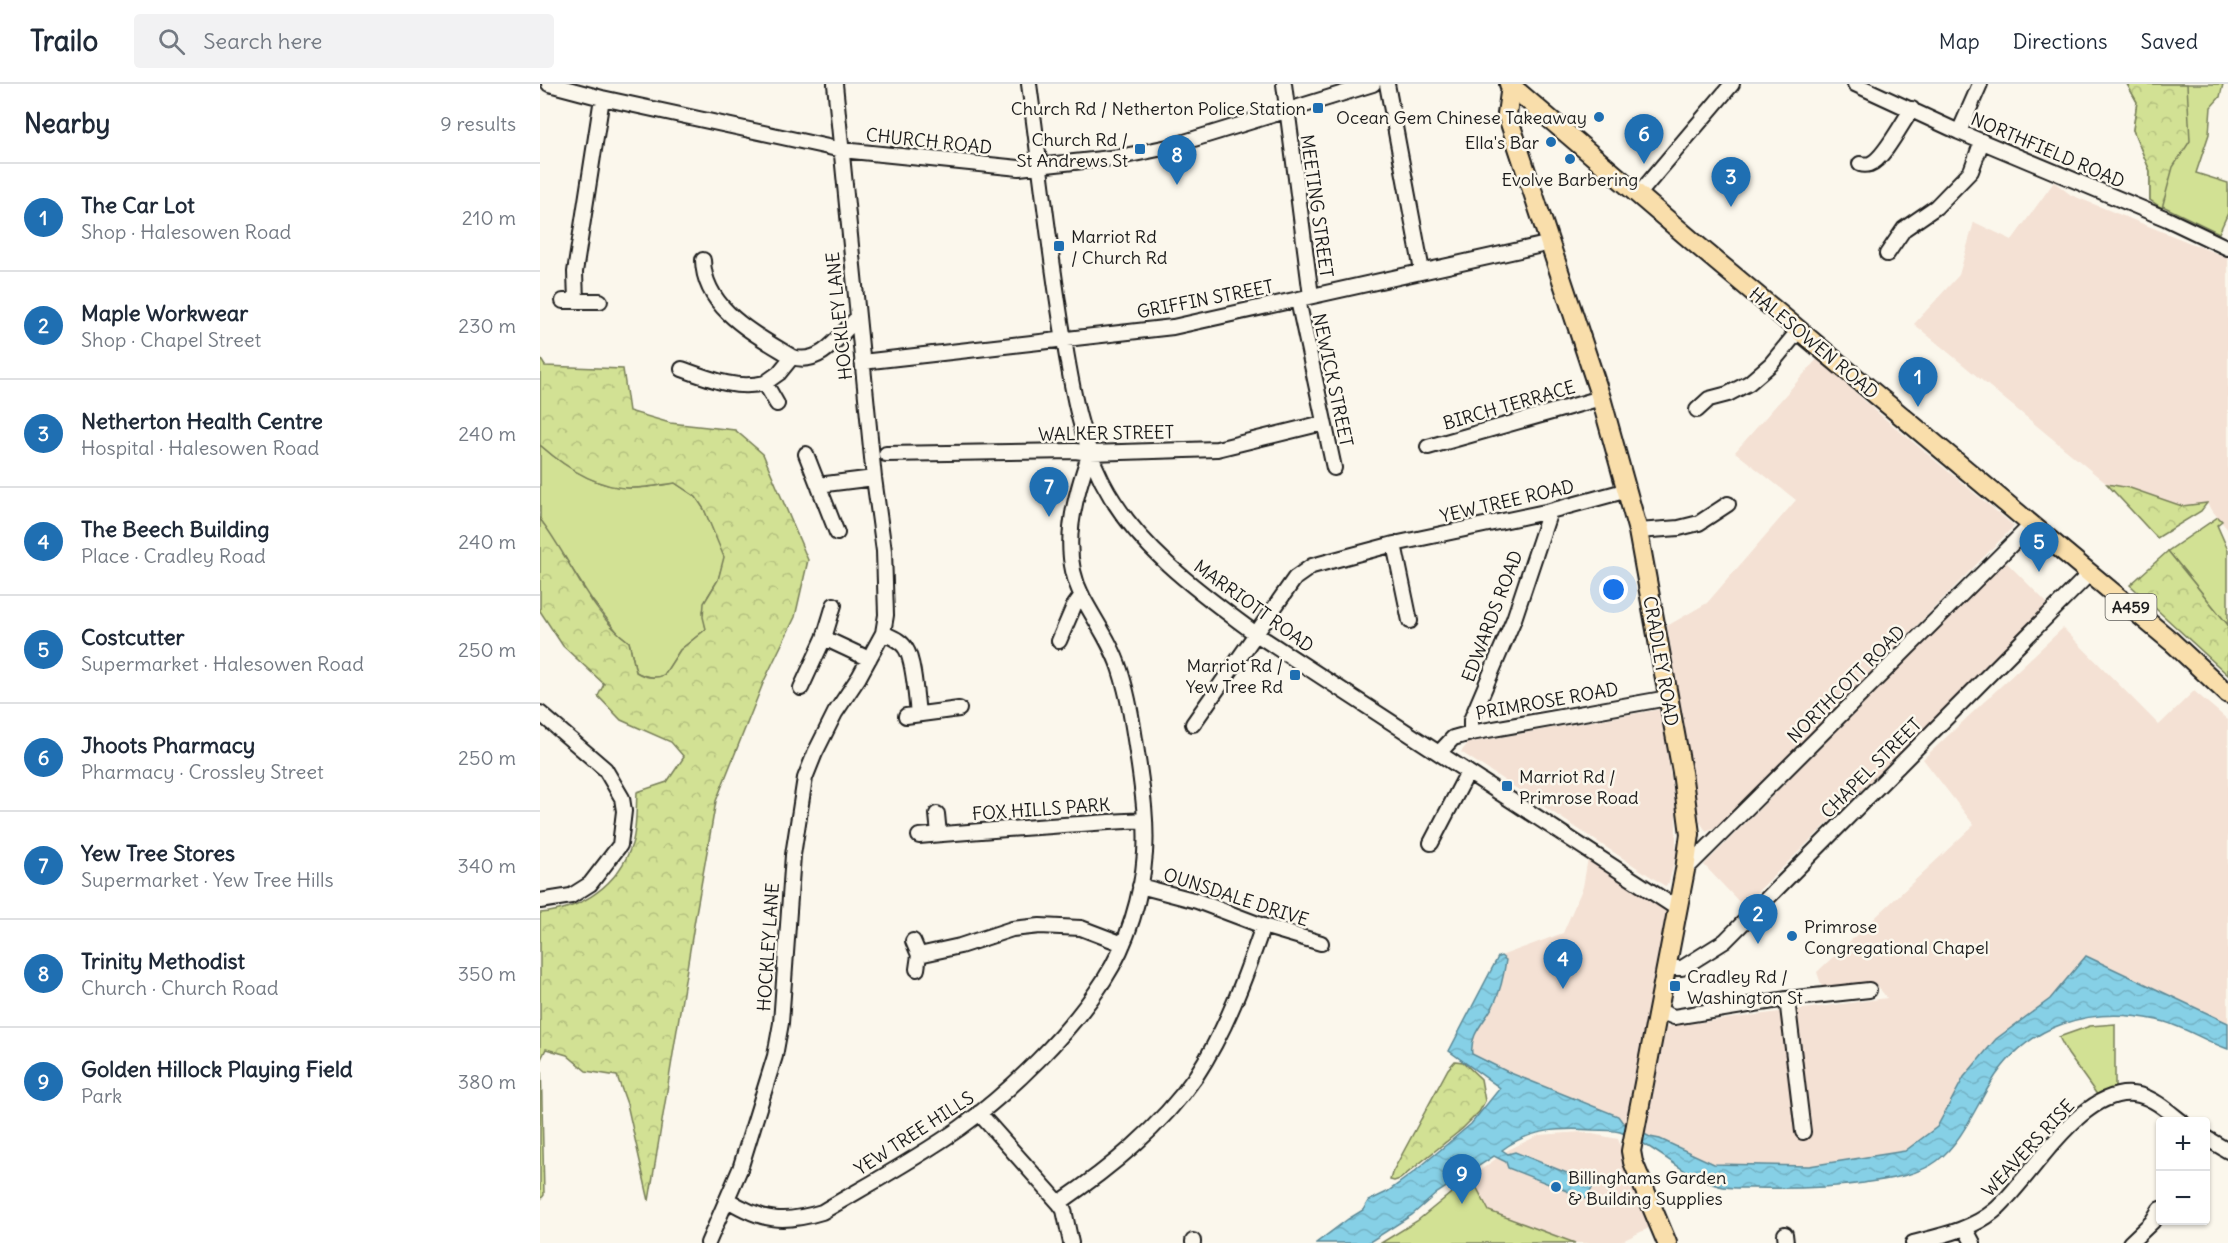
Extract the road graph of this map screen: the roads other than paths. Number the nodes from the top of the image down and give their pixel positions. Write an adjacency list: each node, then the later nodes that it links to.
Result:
1 (549, 84): 11 (street, CHURCH ROAD)
2 (835, 84): 16 (street, HOCKLEY LANE)
3 (1029, 84): 18 (street, MARRIOTT ROAD)
4 (1284, 84): 13 (street, MEETING STREET)
5 (1373, 84): 13 (street, CHURCH ROAD)
6 (1386, 84): 24 (street)
7 (1732, 84): 19 (street)
8 (1855, 84): 12 (street, NORTHFIELD ROAD)
9 (1980, 84): 14 (street)
10 (1510, 85): 19 (main road, HALESOWEN ROAD / A459); 20 (main road, CRADLEY ROAD)
11 (602, 98): 16 (street, CHURCH ROAD); 26 (street)
12 (1911, 109): 14 (street, NORTHFIELD ROAD); 17 (street)
13 (1286, 110): 18 (street, CHURCH ROAD); 25 (street, MEETING STREET)
14 (1959, 132): 15 (street, NORTHFIELD ROAD)
15 (1982, 141): 21 (street, NORTHFIELD ROAD); 22 (street)
16 (842, 150): 18 (street, CHURCH ROAD); 27 (street, HOCKLEY LANE)
17 (1860, 164)
18 (1039, 166): 29 (street, MARRIOTT ROAD)
19 (1638, 195): 28 (main road, HALESOWEN ROAD / A459)
20 (1551, 243): 24 (street, GRIFFIN STREET); 34 (main road, CRADLEY ROAD)
21 (2228, 248)
22 (1887, 254)
23 (703, 260): 30 (street)
24 (1422, 271): 25 (street, GRIFFIN STREET)
25 (1304, 298): 29 (street, GRIFFIN STREET); 37 (street, NEWICK STREET)
26 (600, 301)
27 (857, 318): 30 (street); 31 (street, HOCKLEY LANE)
28 (1799, 330): 36 (street); 48 (main road, HALESOWEN ROAD / A459)
29 (1064, 339): 31 (street, GRIFFIN STREET); 39 (street, MARRIOTT ROAD)
30 (792, 357): 33 (street)
31 (862, 362): 43 (street, HOCKLEY LANE)
32 (682, 369): 33 (street)
33 (765, 382): 35 (street)
34 (1601, 398): 38 (street, BIRCH TERRACE); 45 (main road, CRADLEY ROAD)
35 (777, 404)
36 (1697, 410)
37 (1323, 423): 39 (street, WALKER STREET); 42 (street, NEWICK STREET)
38 (1428, 447)
39 (1090, 453): 41 (street, WALKER STREET); 53 (street, YEW TREE HILLS); 57 (street, MARRIOTT ROAD)
40 (806, 454): 44 (street)
41 (886, 454)
42 (1334, 468)
43 (873, 478): 44 (street); 56 (street, HOCKLEY LANE)
44 (818, 485): 50 (street)
45 (1628, 490): 47 (street, YEW TREE ROAD); 49 (main road, CRADLEY ROAD)
46 (1728, 504): 49 (street)
47 (1550, 511): 51 (street, YEW TREE ROAD); 67 (street, EDWARDS ROAD)
48 (2032, 524): 52 (main road, HALESOWEN ROAD / A459); 75 (street, NORTHCOTT ROAD)
49 (1638, 531): 63 (main road, CRADLEY ROAD)
50 (837, 533)
51 (1394, 544): 55 (street); 57 (street, YEW TREE ROAD)
52 (2090, 573): 62 (main road, HALESOWEN ROAD / A459); 84 (street, CHAPEL STREET)
53 (1082, 595): 59 (street); 71 (street, YEW TREE HILLS)
54 (834, 605): 58 (street)
55 (1410, 621)
56 (883, 633): 60 (street, HOCKLEY LANE); 64 (street)
57 (1256, 634): 66 (street, YEW TREE ROAD); 68 (street, MARRIOTT ROAD)
58 (824, 638): 60 (street); 61 (street)
59 (1059, 641)
60 (869, 659): 94 (street, HOCKLEY LANE)
61 (801, 688)
62 (2228, 694)
63 (1668, 698): 67 (street, PRIMROSE ROAD); 75 (main road, CRADLEY ROAD)
64 (959, 709)
65 (540, 713): 77 (street)
66 (1193, 724)
67 (1471, 733): 68 (street, PRIMROSE ROAD)
68 (1439, 753): 69 (street, MARRIOTT ROAD)
69 (1468, 772): 74 (street); 78 (street, MARRIOTT ROAD)
70 (937, 814): 72 (street)
71 (1145, 820): 72 (street, FOX HILLS PARK); 76 (street, YEW TREE HILLS)
72 (939, 834): 73 (street, FOX HILLS PARK)
73 (919, 836)
74 (1431, 843)
75 (1685, 870): 78 (main road, CRADLEY ROAD)
76 (1140, 886): 79 (street, OUNSDALE DRIVE); 82 (street, YEW TREE HILLS)
77 (540, 901)
78 (1678, 909): 84 (main road, CRADLEY ROAD)
79 (1263, 926): 81 (street, OUNSDALE DRIVE); 95 (street)
80 (913, 941): 83 (street)
81 (1321, 943)
82 (1123, 944): 83 (street); 89 (street, YEW TREE HILLS)
83 (919, 955): 85 (street)
84 (1666, 968): 88 (main road, CRADLEY ROAD)
85 (916, 969)
86 (1869, 990): 87 (street)
87 (1786, 999): 88 (street); 91 (street)
88 (1659, 1011): 100 (main road, CRADLEY ROAD)
89 (980, 1113): 94 (street, YEW TREE HILLS); 95 (street)
90 (2175, 1117): 97 (street, WEAVERS RISE)
91 (1803, 1132)
92 (2210, 1141): 93 (street)
93 (2228, 1151)
94 (728, 1200): 98 (street, HOCKLEY LANE)
95 (1059, 1203): 99 (street)
96 (2156, 1216): 103 (street)
97 (1965, 1228): 101 (street, WEAVERS RISE); 102 (street)
98 (708, 1243)
99 (1071, 1243)
100 (1667, 1243)
101 (1913, 1243)
102 (1973, 1243)
103 (2130, 1243)

